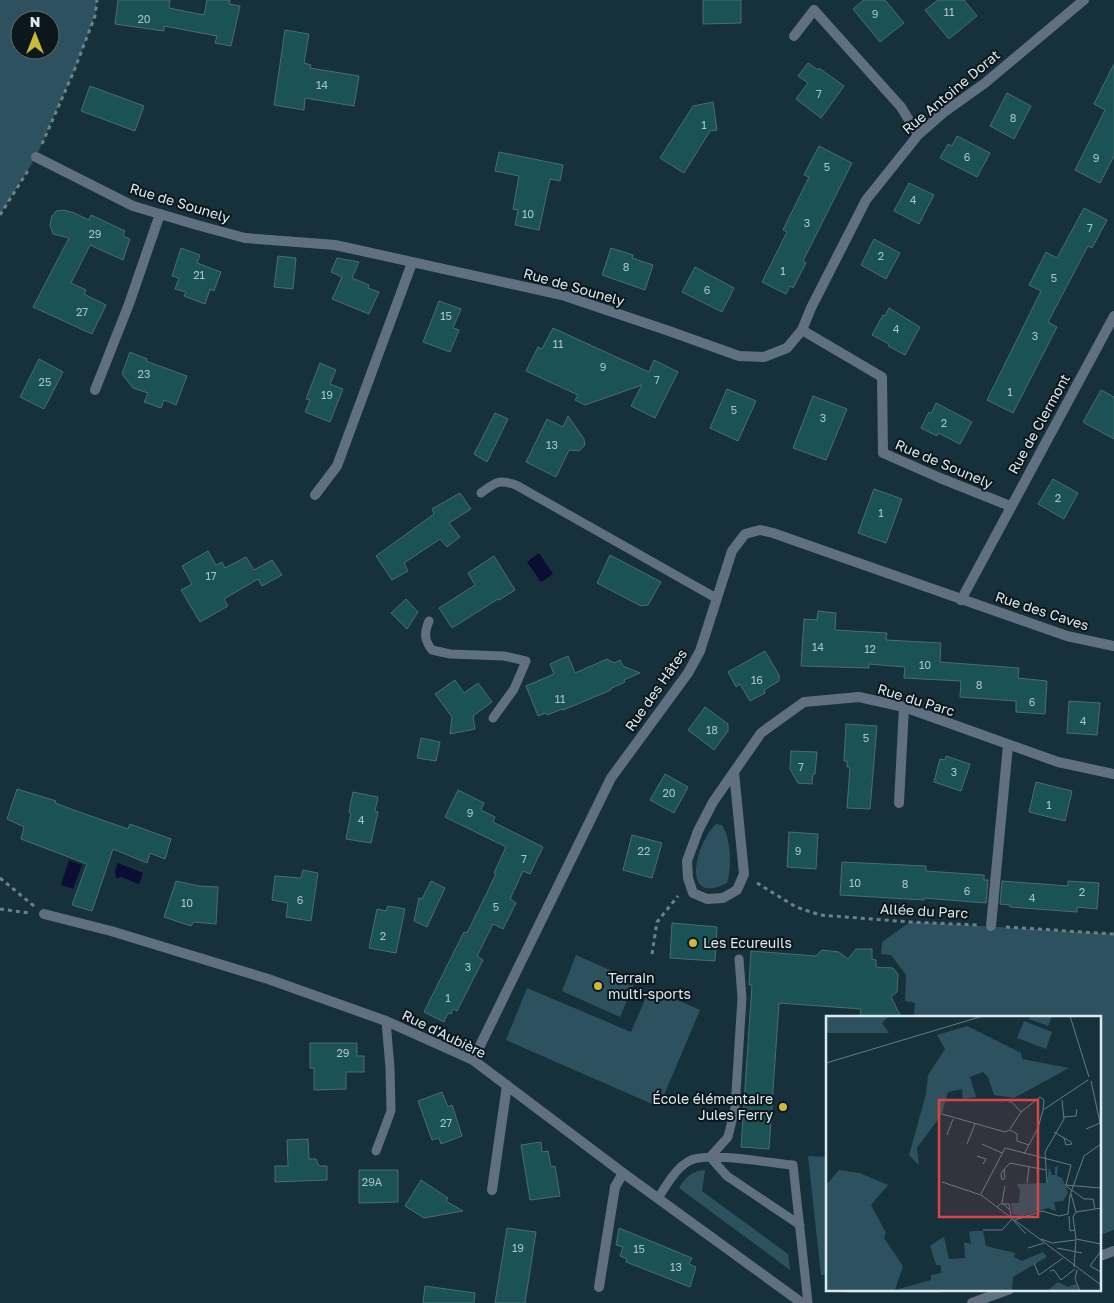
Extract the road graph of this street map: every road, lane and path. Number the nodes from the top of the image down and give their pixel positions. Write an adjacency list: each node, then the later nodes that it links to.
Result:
1 (97, 0): 5 (path)
2 (1084, 0): 4 (street, Rue Antoine Dorat)
3 (794, 36): 4 (street)
4 (918, 135): 10 (street, Rue Antoine Dorat)
5 (36, 157): 6 (street, Rue de Sounely); 7 (path)
6 (160, 214): 8 (street, Rue de Sounely); 11 (street)
7 (0, 216)
8 (412, 263): 10 (street, Rue de Sounely); 13 (street)
9 (1114, 316): 14 (street, Rue de Clermont)
10 (802, 330): 14 (street, Rue de Sounely)
11 (96, 390)
12 (481, 493): 15 (lane)
13 (316, 495)
14 (1010, 506): 16 (street, Rue de Clermont)
15 (716, 598): 16 (street, Rue des Hâtes); 35 (street, Rue des Hâtes)
16 (961, 600): 18 (street, Rue des Caves)
17 (430, 621): 20 (lane)
18 (1114, 646)
19 (904, 707): 21 (street, Rue du Parc); 22 (street, Rue du Parc); 24 (street)
20 (493, 718)
21 (1008, 745): 23 (street, Rue du Parc); 30 (street)
22 (734, 772): 25 (street); 27 (street, Rue du Parc)
23 (1114, 774)
24 (899, 803)
25 (744, 874): 27 (street); 30 (path, Allée du Parc)
26 (0, 878): 29 (path)
27 (689, 882): 32 (path)
28 (0, 909): 29 (path)
29 (44, 914): 34 (street, Rue d'Aubière)
30 (991, 926): 31 (path, Allée du Parc)
31 (1114, 934)
32 (652, 954)
33 (740, 959): 38 (lane)
34 (386, 1021): 35 (street, Rue d'Aubière); 37 (lane)
35 (473, 1060): 36 (street, Rue d'Aubière)
36 (507, 1085): 39 (street, Rue d'Aubière); 40 (street)
37 (376, 1151)
38 (710, 1157): 41 (lane); 42 (lane); 42 (lane)
39 (623, 1173): 41 (street, Rue d'Aubière); 45 (street)
40 (492, 1190)
41 (658, 1198): 47 (street, Rue d'Aubière)
42 (800, 1225): 48 (lane)
43 (1114, 1251): 44 (street)
44 (1102, 1255)
45 (599, 1287)
46 (1007, 1290): 49 (street)
47 (802, 1303)
48 (808, 1303)
49 (972, 1303)

